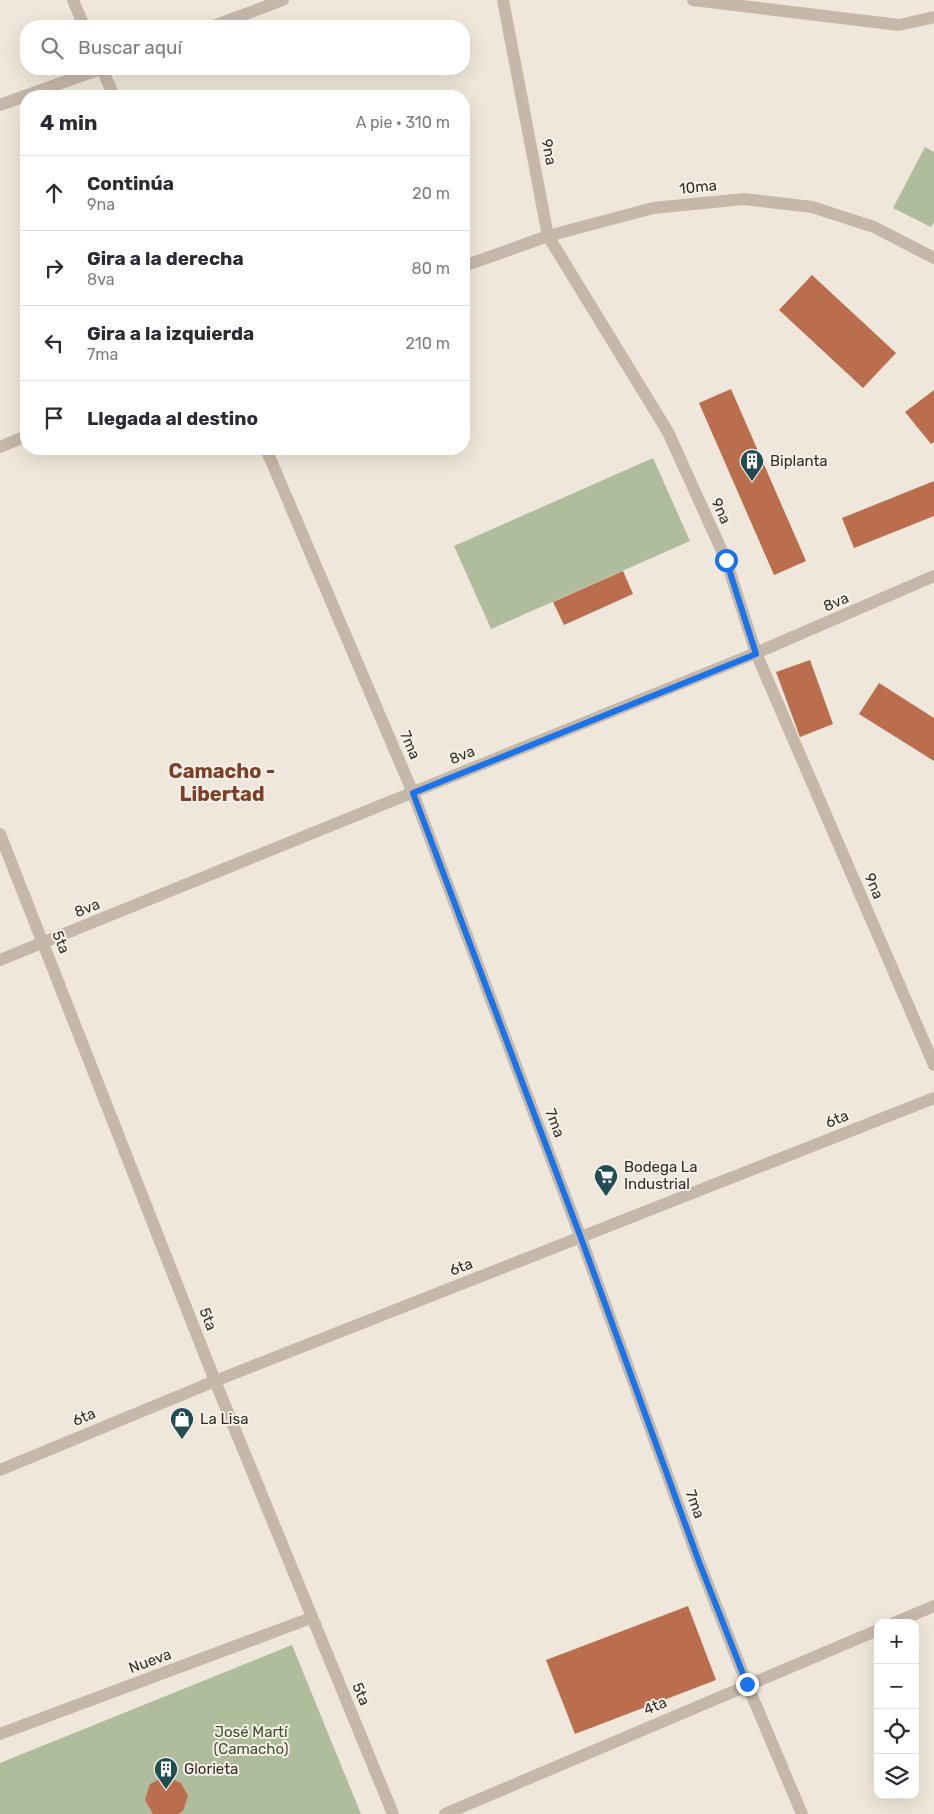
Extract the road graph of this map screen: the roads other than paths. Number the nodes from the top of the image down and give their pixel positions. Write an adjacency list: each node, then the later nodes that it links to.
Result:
1 (73, 0): 6 (street)
2 (283, 0): 7 (street)
3 (502, 0): 14 (street, 9na)
4 (693, 0): 5 (street)
5 (934, 16)
6 (81, 20)
7 (230, 20)
8 (84, 75): 10 (street)
9 (104, 75): 11 (street)
10 (42, 90)
11 (111, 90)
12 (20, 98): 13 (street)
13 (0, 105)
14 (548, 236): 15 (street, 10ma); 16 (street, 10ma); 21 (street, 9na)
15 (934, 258)
16 (470, 264)
17 (20, 439): 18 (street)
18 (0, 447)
19 (269, 455): 22 (street, 7ma)
20 (934, 576): 21 (street, 8va)
21 (756, 654): 22 (street, 8va); 26 (street, 9na)
22 (413, 793): 24 (street, 8va); 28 (street, 7ma)
23 (0, 834): 24 (street, 5ta)
24 (44, 943): 25 (street, 8va); 29 (street, 5ta)
25 (0, 960)
26 (934, 1065)
27 (934, 1098): 28 (street, 6ta)
28 (581, 1238): 29 (street, 6ta); 35 (street, 7ma)
29 (215, 1381): 30 (street, 6ta); 32 (street, 5ta)
30 (0, 1470)
31 (934, 1606): 33 (street)
32 (312, 1618): 36 (street, Nueva); 37 (street, 5ta)
33 (903, 1619)
34 (874, 1632): 35 (street, 4ta)
35 (747, 1684): 38 (street, 4ta); 39 (street, 7ma)
36 (0, 1734)
37 (393, 1814)
38 (445, 1814)
39 (802, 1814)

